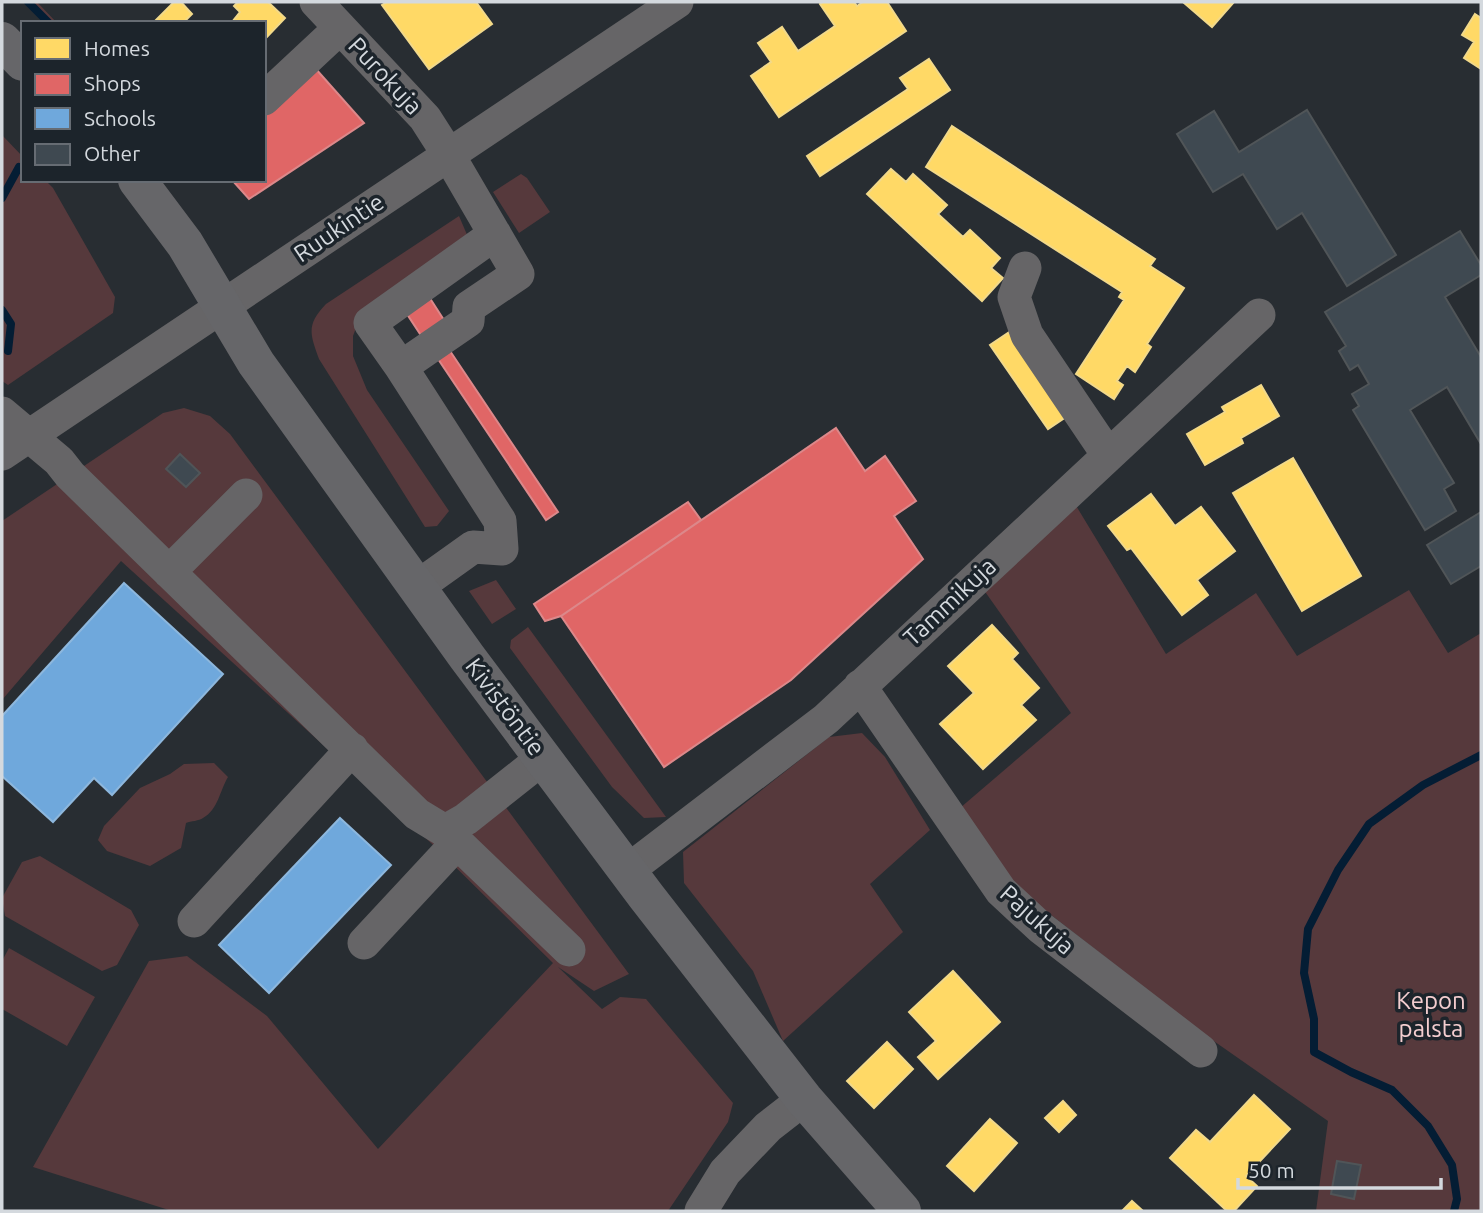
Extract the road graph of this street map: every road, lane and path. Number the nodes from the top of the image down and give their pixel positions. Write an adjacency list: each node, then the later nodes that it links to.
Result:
1 (316, 2): 3 (street, Purokuja)
2 (677, 2): 7 (street, Ruukintie)
3 (340, 27): 6 (street); 7 (street, Purokuja)
4 (2, 41): 5 (main road)
5 (21, 60)
6 (266, 97)
7 (448, 153): 9 (street, Purokuja); 11 (street, Ruukintie)
8 (138, 182): 11 (main road, Kivistöntie)
9 (495, 234): 13 (street, Purokuja); 13 (street)
10 (1026, 268): 17 (street)
11 (222, 306): 15 (street, Ruukintie); 20 (main road, Kivistöntie)
12 (1259, 315): 17 (street, Tammikuja)
13 (401, 367): 20 (street)
14 (2, 413): 15 (street)
15 (30, 435): 16 (street, Ruukintie); 19 (street)
16 (2, 454)
17 (1108, 455): 21 (street, Tammikuja)
18 (246, 495): 19 (street)
19 (169, 572): 22 (street)
20 (417, 587): 23 (main road, Kivistöntie)
21 (860, 685): 25 (street, Tammikuja); 29 (street, Pajukuja)
22 (352, 749): 24 (street); 26 (street)
23 (543, 758): 24 (street); 25 (main road, Kivistöntie)
24 (451, 837): 27 (street); 28 (street)
25 (628, 871): 30 (main road, Kivistöntie)
26 (194, 921)
27 (364, 943)
28 (569, 950)
29 (1201, 1051)
30 (804, 1099): 31 (street); 32 (main road, Kivistöntie)
31 (701, 1211)
32 (902, 1211)

